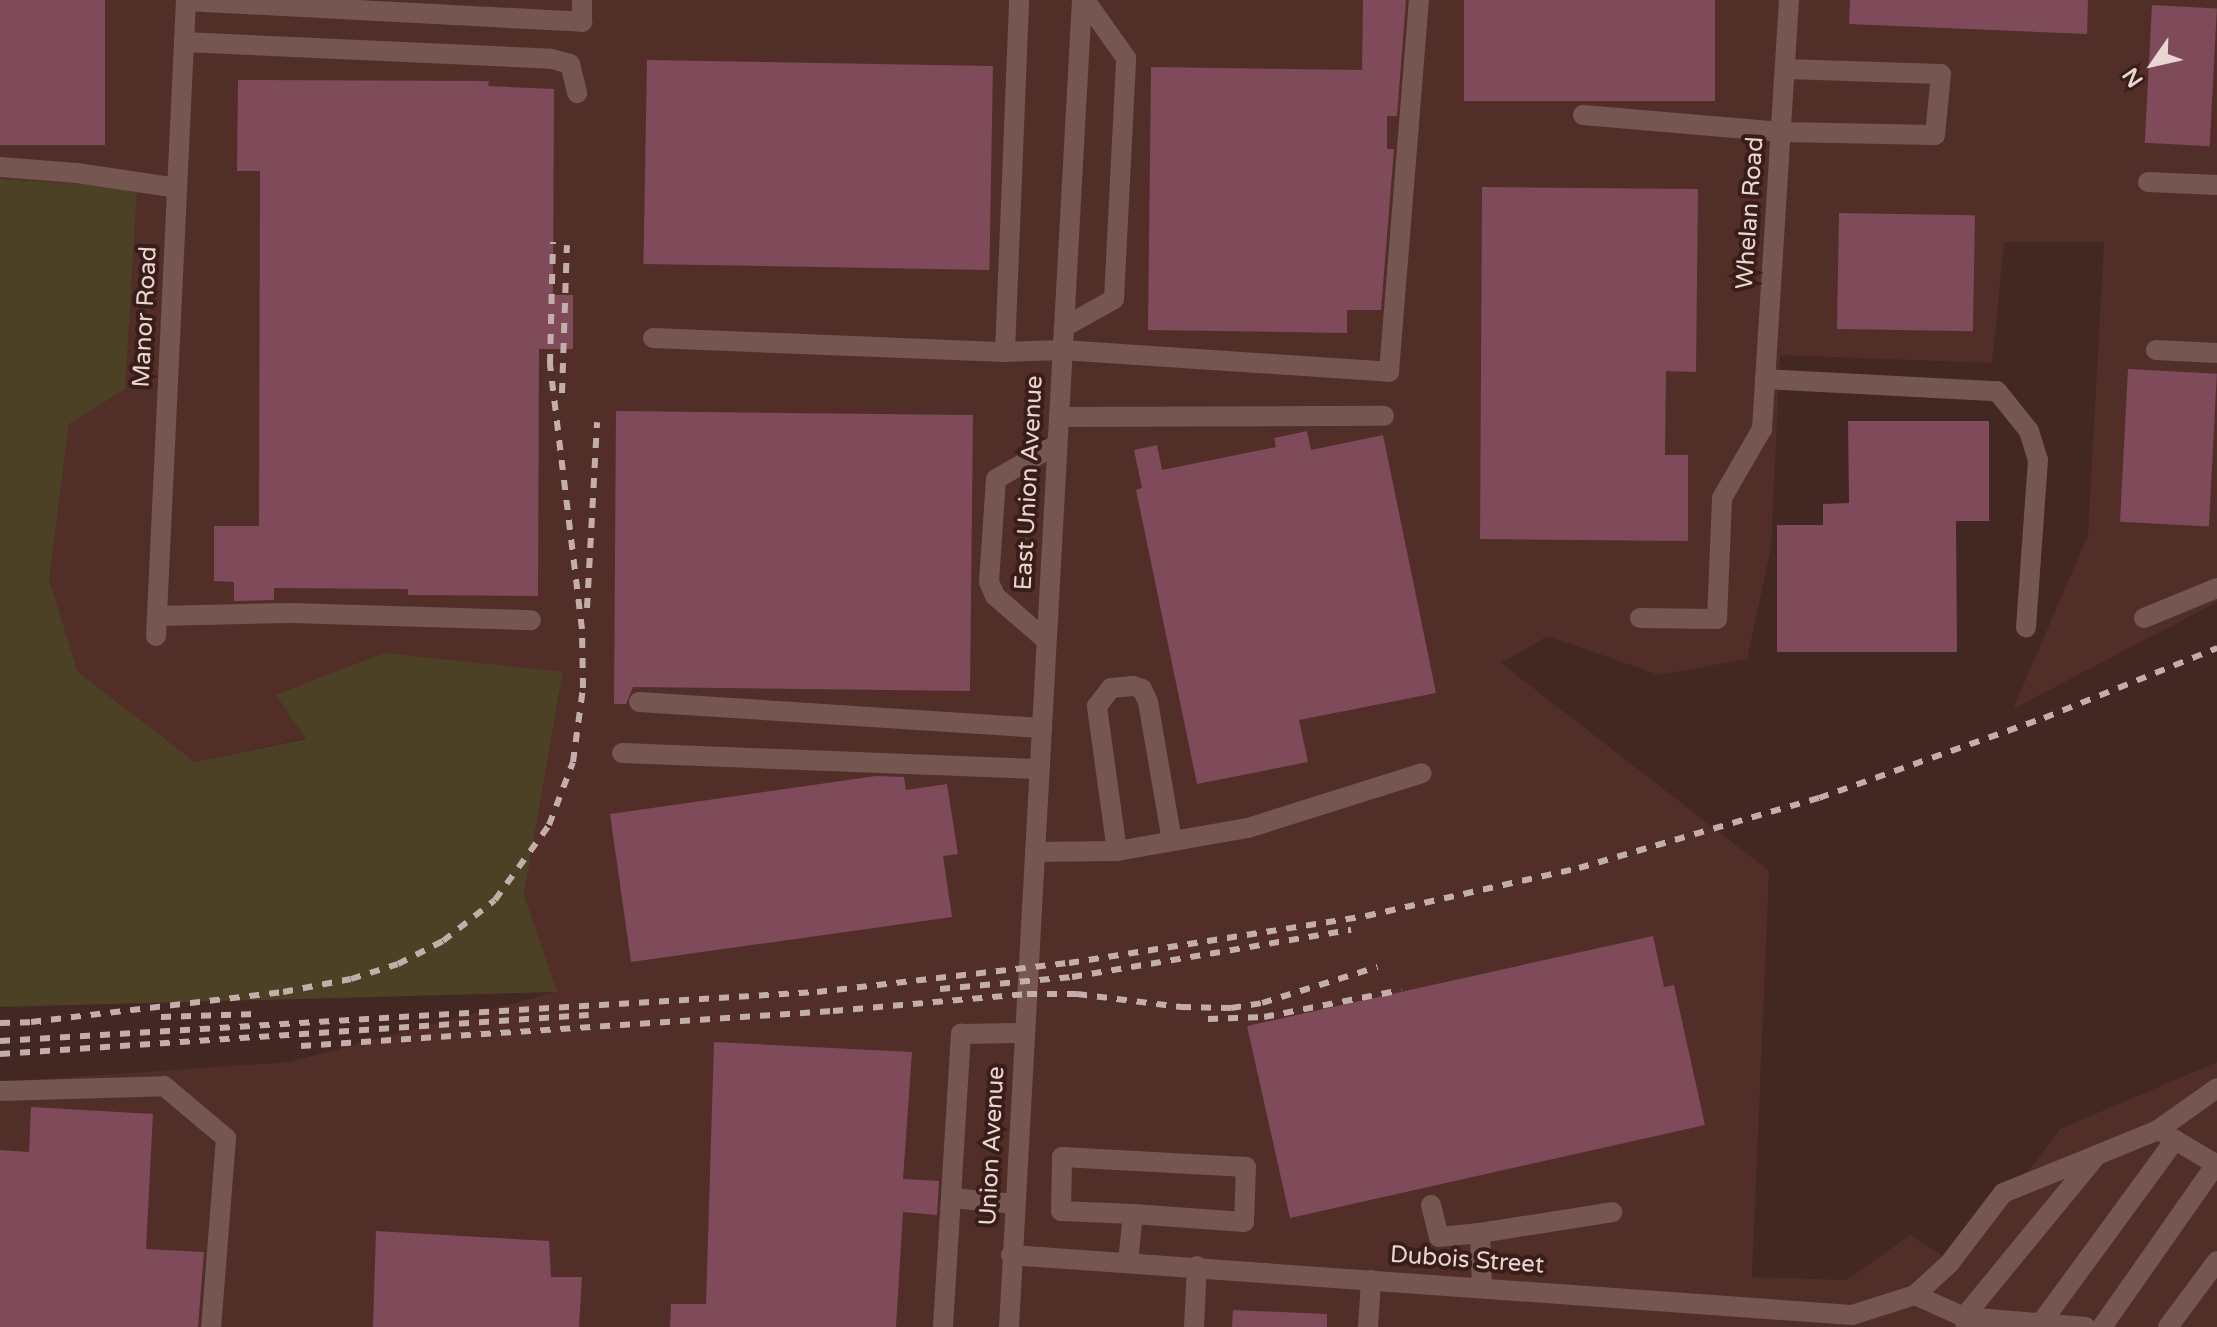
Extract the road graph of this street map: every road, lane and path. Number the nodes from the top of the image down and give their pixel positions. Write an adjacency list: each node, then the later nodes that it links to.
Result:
1 (582, 0): 6 (street)
2 (1019, 0): 20 (street)
3 (1084, 0): 16 (street, East Union Avenue); 16 (street)
4 (1419, 0): 18 (street)
5 (1789, 0): 8 (street, Whelan Road)
6 (186, 1): 7 (street, Manor Road)
7 (184, 42): 9 (street); 15 (street, Manor Road)
8 (1785, 69): 11 (street, Whelan Road); 11 (street)
9 (577, 93)
10 (1583, 115): 11 (street)
11 (1781, 132): 22 (street, Whelan Road)
12 (0, 167): 15 (street)
13 (2148, 182): 14 (street)
14 (2217, 185)
15 (177, 188): 29 (street, Manor Road)
16 (1064, 327): 18 (street, East Union Avenue)
17 (653, 338): 20 (street)
18 (1062, 350): 20 (street); 24 (street, East Union Avenue)
19 (2156, 350): 21 (street)
20 (1005, 352)
21 (2217, 353)
22 (1765, 379): 27 (street, Whelan Road); 30 (street)
23 (1384, 416): 24 (street)
24 (1059, 417): 25 (street, East Union Avenue)
25 (1057, 444): 31 (street, East Union Avenue); 31 (street)
26 (2217, 588): 28 (street)
27 (1640, 618)
28 (2144, 618)
29 (531, 620)
30 (2026, 628)
31 (1046, 640): 33 (street, East Union Avenue)
32 (639, 702): 33 (street)
33 (1042, 728): 35 (street, East Union Avenue)
34 (622, 753): 35 (street)
35 (1039, 769): 39 (street, East Union Avenue)
36 (1422, 773): 37 (street)
37 (1172, 841): 38 (street); 38 (street)
38 (1117, 851): 39 (street)
39 (1035, 852): 40 (street, East Union Avenue)
40 (1029, 968): 41 (street, Union Avenue)
41 (1025, 1033): 47 (street); 48 (street, Union Avenue)
42 (2217, 1088): 44 (street)
43 (0, 1091): 64 (street)
44 (2166, 1135): 45 (street); 46 (street); 63 (street)
45 (2097, 1155): 59 (street); 62 (street)
46 (2216, 1164): 70 (street)
47 (952, 1198): 48 (street); 65 (street)
48 (1015, 1204): 53 (street, Union Avenue)
49 (1431, 1205): 52 (street)
50 (1612, 1212): 52 (street)
51 (1133, 1214): 51 (street); 55 (street)
52 (1480, 1233): 58 (street)
53 (1011, 1255): 55 (street, Dubois Street); 66 (street, Union Avenue)
54 (2217, 1261): 71 (street)
55 (1128, 1262): 56 (street, Dubois Street)
56 (1197, 1266): 57 (street, Dubois Street); 67 (street)
57 (1371, 1280): 58 (street, Dubois Street); 68 (street)
58 (1482, 1287): 61 (street, Dubois Street)
59 (1915, 1295): 60 (street, Dubois Street); 62 (street)
60 (1879, 1318): 61 (street, Dubois Street)
61 (1789, 1319)
62 (1965, 1322): 63 (street)
63 (2041, 1323): 69 (street)
64 (211, 1327)
65 (943, 1327)
66 (1009, 1327)
67 (1194, 1327)
68 (1368, 1327)
69 (2086, 1327)
70 (2102, 1327)
71 (2168, 1327)

